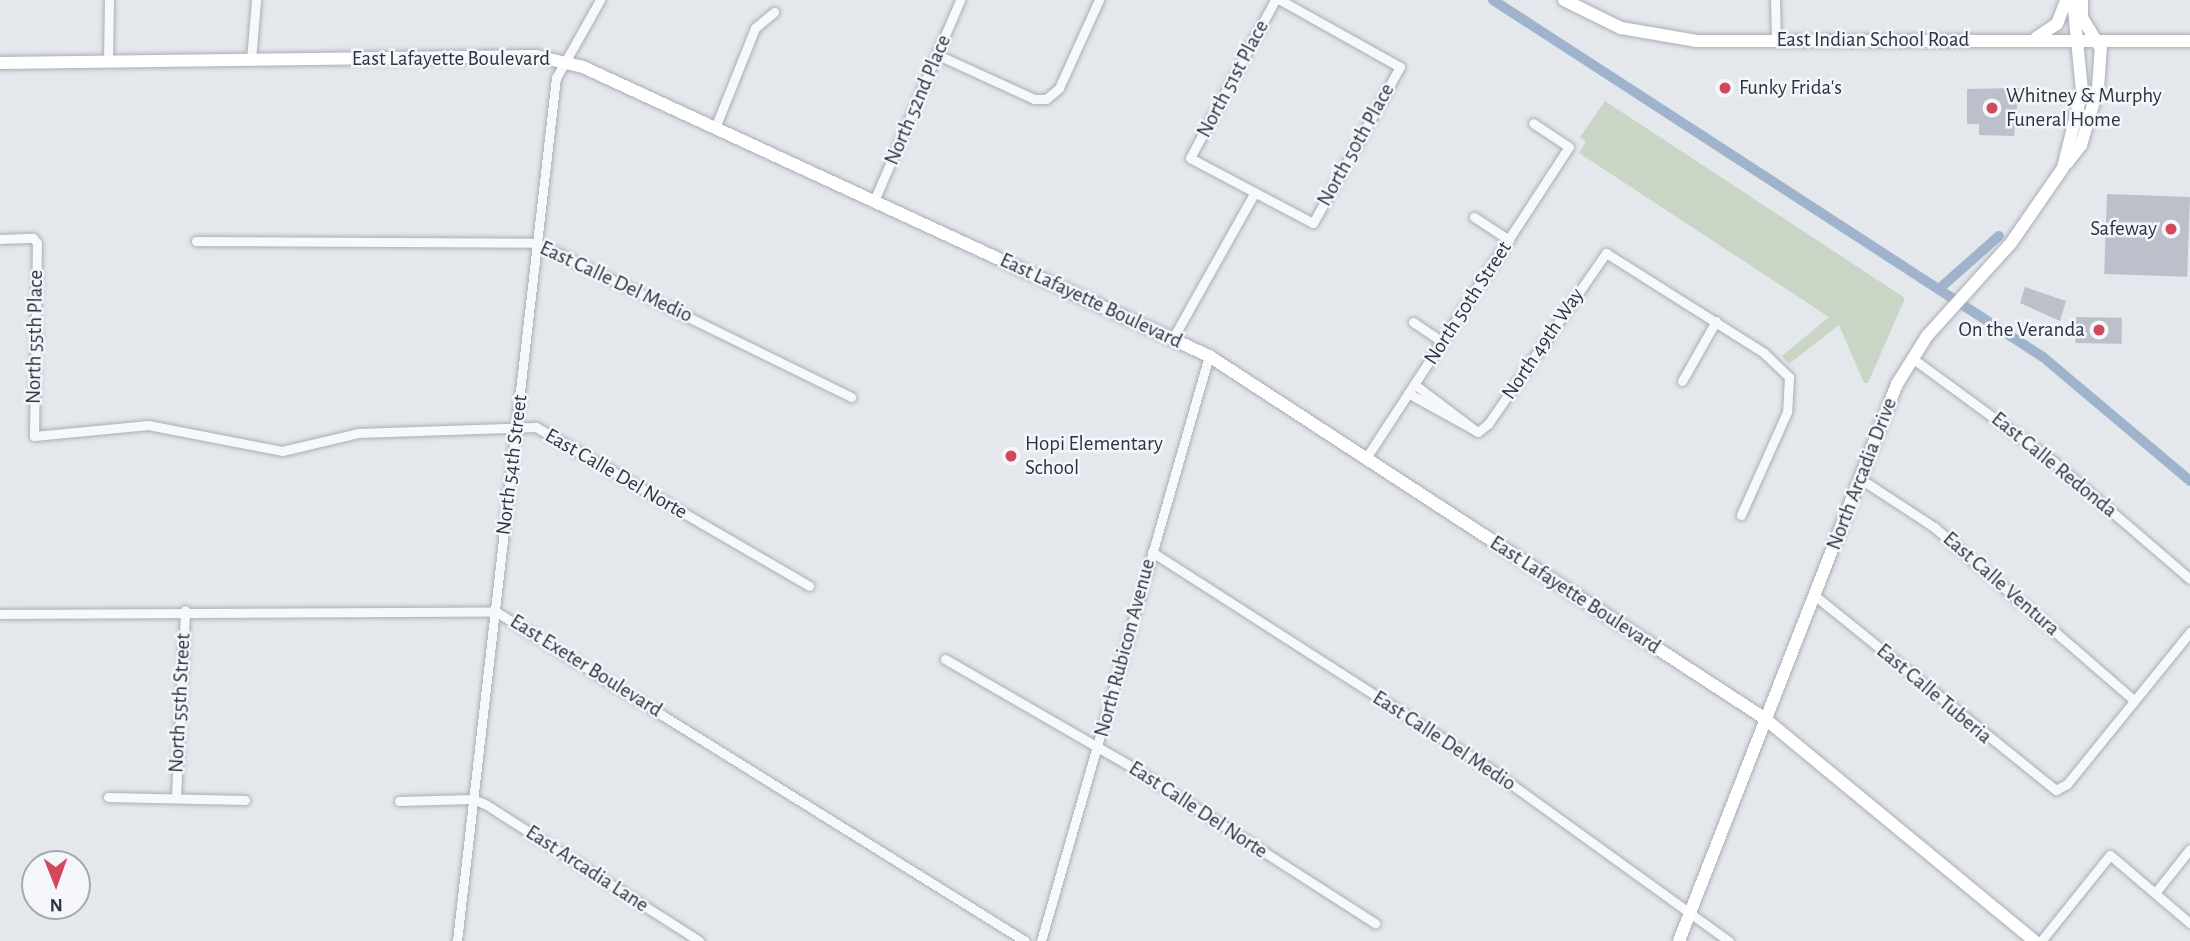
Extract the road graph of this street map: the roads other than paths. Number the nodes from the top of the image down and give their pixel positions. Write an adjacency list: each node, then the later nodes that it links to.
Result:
1 (109, 0): 20 (street)
2 (256, 0): 19 (street)
3 (600, 0): 21 (street, North 54th Street)
4 (960, 0): 18 (street, North 52nd Place)
5 (1099, 0): 18 (street)
6 (1278, 0): 26 (street, North 51st Place); 26 (street, North 50th Place)
7 (1564, 0): 15 (street, East Indian School Road)
8 (1775, 0): 15 (street)
9 (2066, 0): 13 (street)
10 (2073, 0): 14 (street, North Arcadia Drive)
11 (2082, 0): 16 (street)
12 (774, 12): 24 (street)
13 (2034, 39): 14 (street, East Indian School Road); 15 (street, East Indian School Road)
14 (2077, 39): 16 (street, East Indian School Road); 25 (street, North Arcadia Drive)
15 (1776, 40)
16 (2094, 40): 17 (street, East Indian School Road); 25 (street)
17 (2190, 41)
18 (938, 54): 27 (street, North 52nd Place)
19 (251, 60): 20 (street, East Lafayette Boulevard); 21 (street, East Lafayette Boulevard)
20 (108, 61): 22 (street, East Lafayette Boulevard)
21 (566, 61): 24 (street, East Lafayette Boulevard); 32 (street, North 54th Street)
22 (0, 63)
23 (1533, 122): 30 (street, North 50th Street)
24 (715, 128): 27 (street, East Lafayette Boulevard)
25 (2063, 168): 38 (street, North Arcadia Drive)
26 (1255, 192): 35 (street)
27 (874, 201): 35 (street, East Lafayette Boulevard)
28 (1474, 217): 30 (street)
29 (0, 239): 43 (street, North 55th Place)
30 (1509, 240): 36 (street, North 50th Street)
31 (196, 241): 32 (street, East Calle Del Medio)
32 (537, 243): 41 (street, East Calle Del Medio); 42 (street, North 54th Street)
33 (1413, 321): 36 (street)
34 (1716, 321): 39 (street); 40 (street, North 49th Way); 46 (street)
35 (1173, 338): 37 (street, East Lafayette Boulevard)
36 (1443, 342): 40 (street, North 50th Street)
37 (1209, 356): 44 (street, East Lafayette Boulevard); 47 (street, North Rubicon Avenue)
38 (1912, 358): 45 (street, North Arcadia Drive); 48 (street, East Calle Redonda)
39 (1682, 381)
40 (1411, 389): 44 (street, North 50th Street)
41 (852, 397)
42 (517, 430): 43 (street, East Calle Del Norte); 49 (street, East Calle Del Norte); 52 (street, North 54th Street)
43 (34, 436)
44 (1366, 458): 57 (street, East Lafayette Boulevard)
45 (1859, 478): 50 (street, North Arcadia Drive); 56 (street, East Calle Ventura)
46 (1741, 515)
47 (1152, 552): 58 (street, North Rubicon Avenue); 66 (street, East Calle Del Medio)
48 (2190, 579)
49 (809, 586)
50 (1814, 595): 56 (street, East Calle Tuberia); 57 (street, North Arcadia Drive)
51 (185, 610): 52 (street, East Exeter Boulevard); 53 (street, East Exeter Boulevard); 59 (street, North 55th Street)
52 (495, 611): 61 (street, North 54th Street); 71 (street, East Exeter Boulevard)
53 (0, 614)
54 (2190, 632): 56 (street)
55 (945, 659): 58 (street, East Calle Del Norte)
56 (2134, 700)
57 (1764, 718): 66 (street, North Arcadia Drive); 75 (street, East Lafayette Boulevard)
58 (1098, 747): 67 (street, East Calle Del Norte); 72 (street, North Rubicon Avenue)
59 (176, 796): 60 (street); 62 (street)
60 (108, 797)
61 (473, 799): 63 (street); 69 (street, North 54th Street); 70 (street, East Arcadia Lane)
62 (245, 800)
63 (399, 801)
64 (2190, 849): 65 (street)
65 (2155, 893): 68 (street); 76 (street)
66 (1690, 912): 73 (street, North Arcadia Drive); 74 (street, East Calle Del Medio)
67 (1374, 923)
68 (2190, 923)
69 (457, 941)
70 (699, 941)
71 (1025, 941)
72 (1041, 941)
73 (1679, 941)
74 (1729, 941)
75 (2035, 941)
76 (2041, 941)

